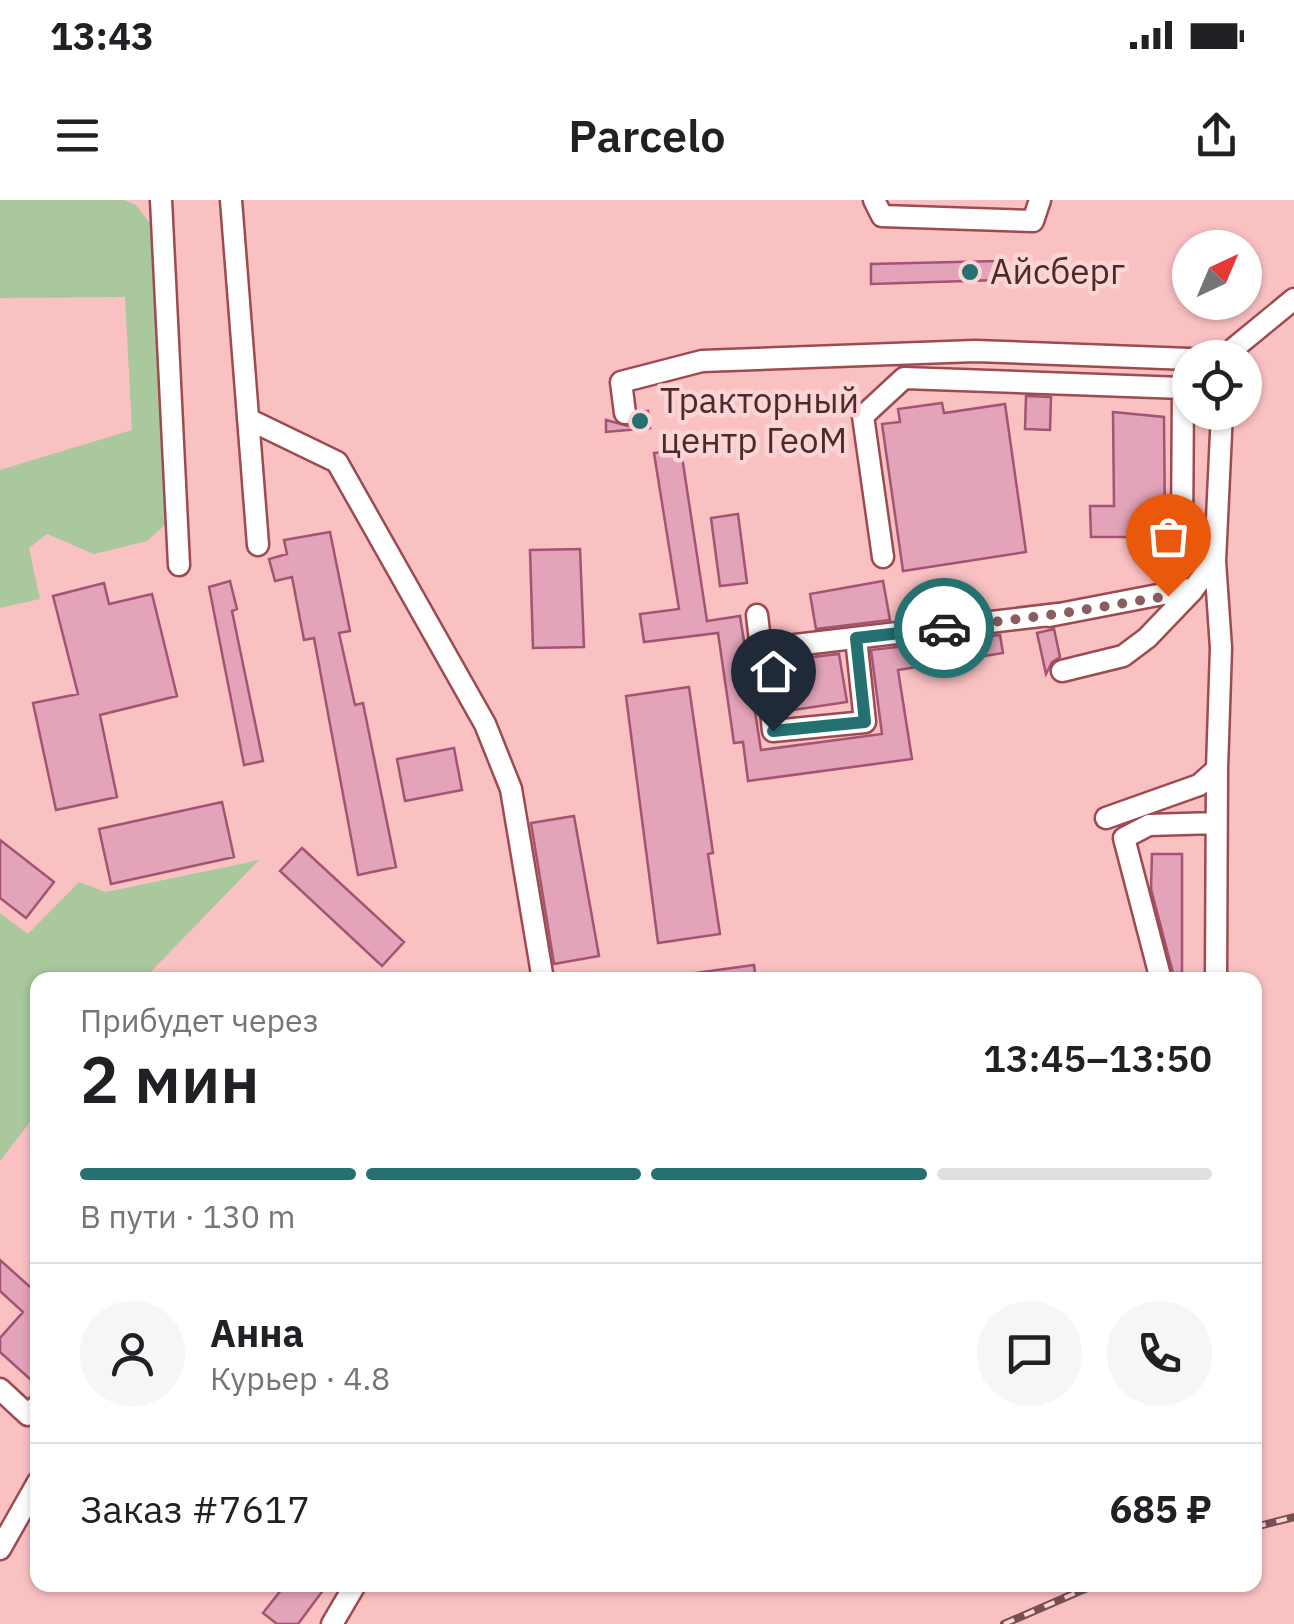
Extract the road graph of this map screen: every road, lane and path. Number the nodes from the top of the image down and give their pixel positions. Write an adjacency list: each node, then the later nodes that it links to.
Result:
1 (162, 200): 17 (lane)
2 (232, 200): 10 (lane)
3 (874, 200): 4 (lane)
4 (1040, 200)
5 (1294, 299): 6 (lane)
6 (1241, 340)
7 (1172, 359): 9 (lane)
8 (1172, 384): 15 (lane)
9 (625, 412)
10 (248, 419): 14 (lane); 26 (lane)
11 (1185, 430): 13 (lane)
12 (1221, 430): 16 (lane)
13 (1182, 538)
14 (258, 545)
15 (883, 557)
16 (1215, 561): 18 (lane); 23 (lane)
17 (179, 565)
18 (1194, 588): 20 (lane); 21 (lane)
19 (757, 615): 20 (lane)
20 (856, 638): 22 (lane)
21 (1062, 671)
22 (767, 672)
23 (1216, 769): 24 (lane); 25 (lane)
24 (1106, 818)
25 (1216, 822): 27 (lane); 28 (lane)
26 (542, 972)
27 (1158, 972)
28 (1216, 972)
29 (0, 1389): 30 (lane)
30 (30, 1413)
31 (30, 1495): 32 (lane)
32 (1, 1543)
33 (351, 1592): 34 (lane)
34 (332, 1624)

